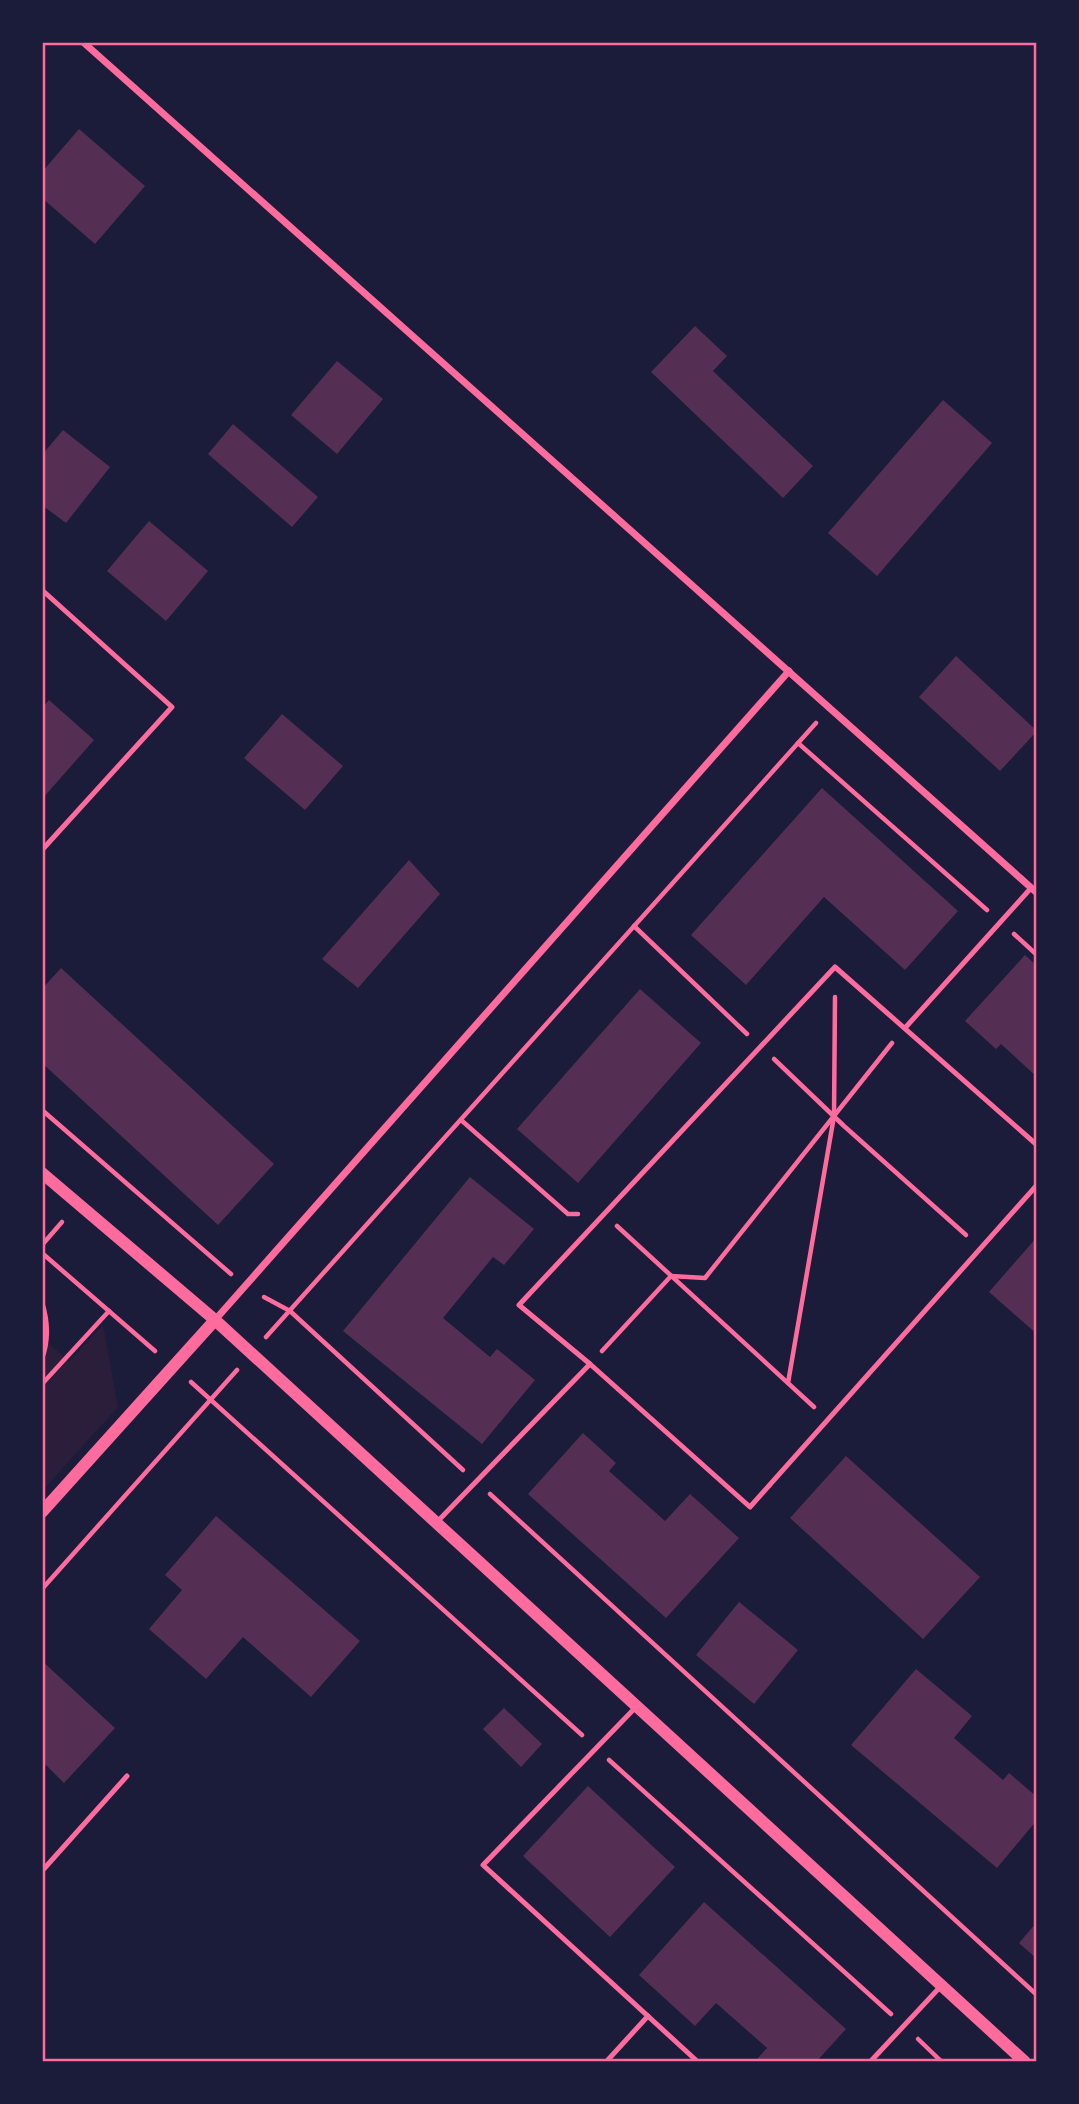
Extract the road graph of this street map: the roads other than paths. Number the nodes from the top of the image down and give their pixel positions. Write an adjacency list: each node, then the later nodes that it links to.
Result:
1 (83, 42): 3 (street)
2 (42, 590): 4 (lane)
3 (789, 671): 5 (street); 10 (street)
4 (42, 850)
5 (1034, 891): 6 (lane)
6 (905, 1028): 7 (lane); 11 (lane)
7 (1037, 1146)
8 (42, 1173): 10 (street)
9 (1037, 1185): 11 (lane)
10 (215, 1320): 12 (street); 13 (street)
11 (590, 1364): 13 (lane)
12 (42, 1512)
13 (436, 1523): 14 (street)
14 (636, 1706): 17 (street); 18 (lane)
15 (127, 1776): 16 (lane)
16 (42, 1871)
17 (942, 1986): 21 (lane); 22 (street)
18 (648, 2016): 19 (lane); 20 (lane)
19 (606, 2062)
20 (698, 2062)
21 (870, 2062)
22 (1025, 2062)

